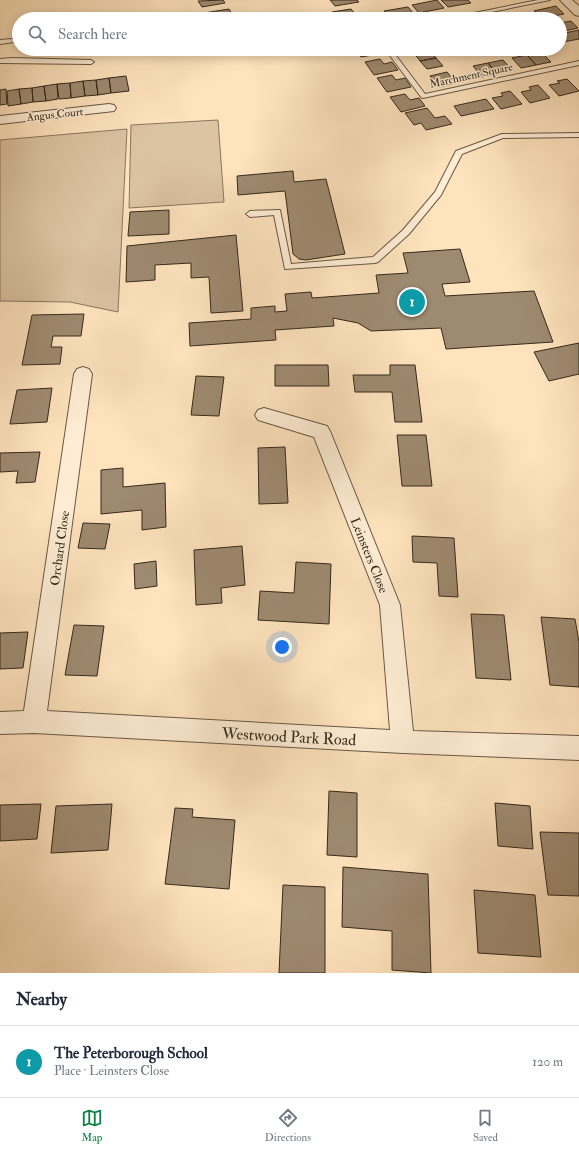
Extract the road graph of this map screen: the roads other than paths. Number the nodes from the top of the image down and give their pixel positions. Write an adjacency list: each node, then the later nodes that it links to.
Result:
1 (547, 0): 3 (lane)
2 (566, 0): 4 (street)
3 (484, 12)
4 (579, 13)
5 (12, 41): 6 (lane)
6 (0, 42)
7 (393, 56): 10 (lane, Marchment Square)
8 (0, 61): 9 (lane)
9 (91, 62)
10 (579, 63)
11 (109, 108): 12 (street, Angus Court)
12 (0, 120)
13 (579, 134): 14 (lane)
14 (250, 214)
15 (83, 374): 17 (street, Orchard Close)
16 (264, 415): 19 (street, Leinsters Close)
17 (34, 722): 18 (street, Westwood Park Road); 19 (street, Westwood Park Road)
18 (0, 723)
19 (404, 742): 20 (street, Westwood Park Road)
20 (579, 748)

